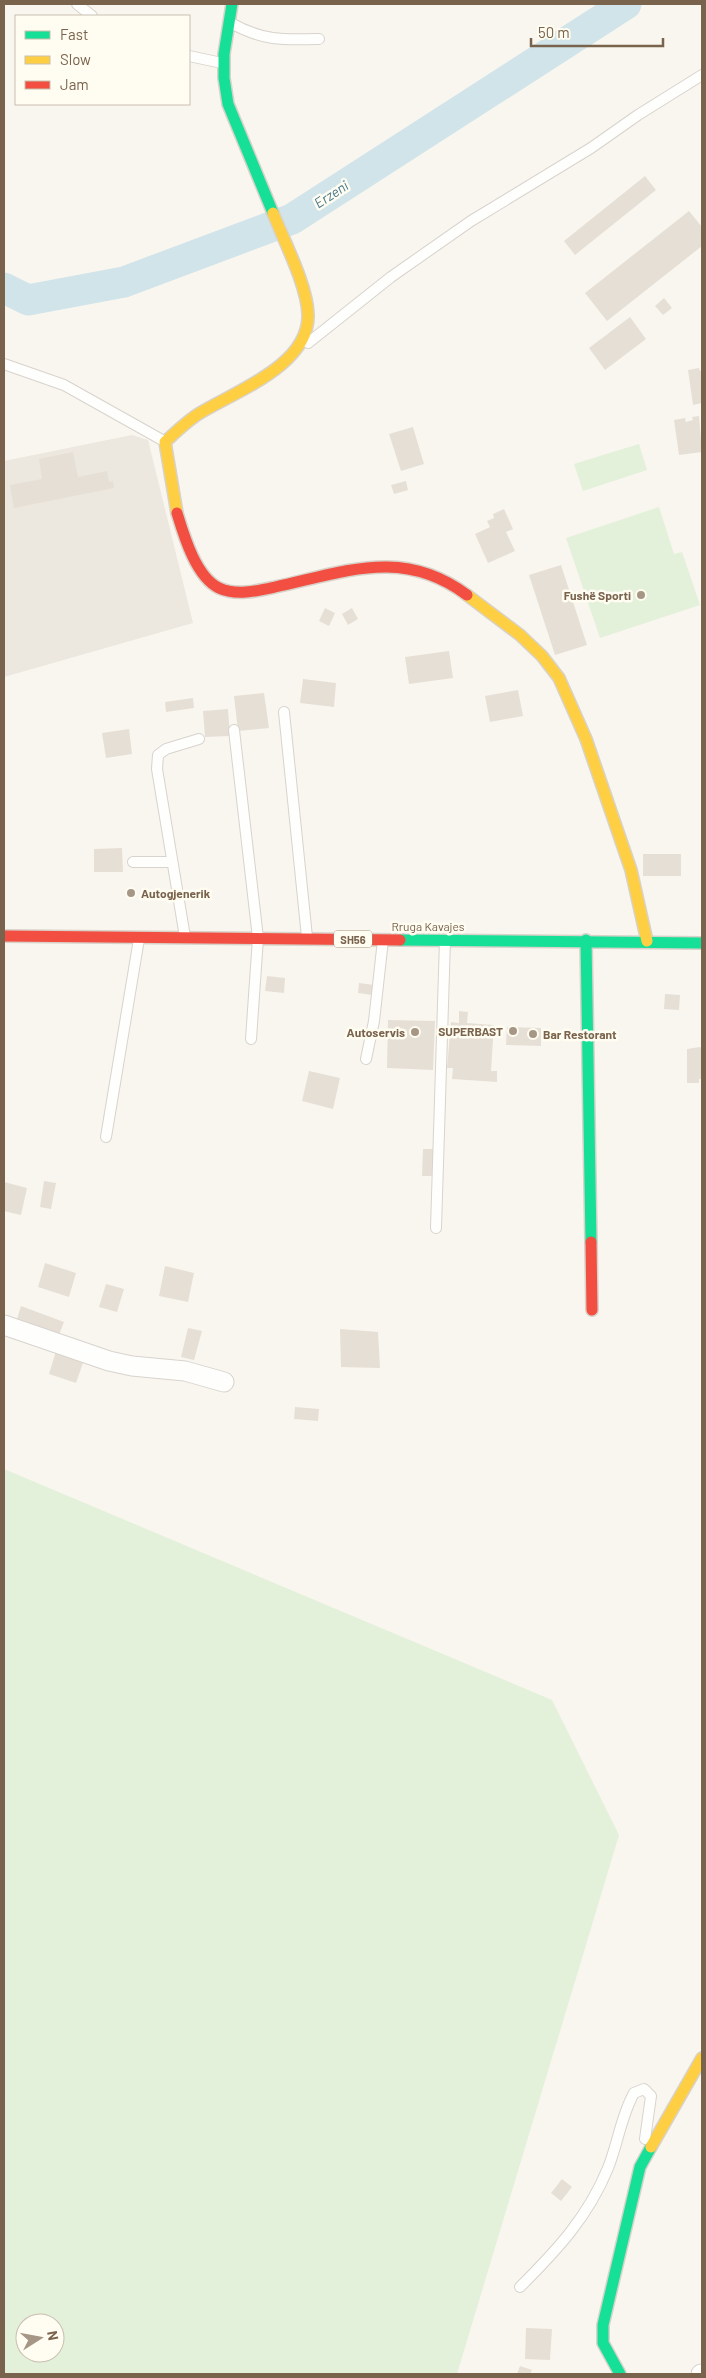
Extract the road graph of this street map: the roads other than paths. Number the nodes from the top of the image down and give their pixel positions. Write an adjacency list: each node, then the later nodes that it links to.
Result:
1 (77, 4): 3 (lane)
2 (232, 4): 4 (street)
3 (91, 15)
4 (228, 22): 5 (lane); 7 (street)
5 (319, 39)
6 (190, 56): 7 (lane)
7 (222, 63): 9 (street)
8 (702, 75): 9 (lane)
9 (297, 350): 11 (street)
10 (4, 364): 11 (lane)
11 (165, 442): 25 (street)
12 (284, 712): 21 (lane)
13 (234, 730): 20 (lane)
14 (198, 739): 16 (lane)
15 (133, 862): 16 (lane)
16 (171, 862): 19 (lane)
17 (4, 936): 18 (street, Rruga Kavajes / SH56)
18 (140, 938): 19 (street, Rruga Kavajes / SH56); 29 (lane)
19 (185, 938): 20 (street, Rruga Kavajes / SH56)
20 (258, 938): 21 (street, Rruga Kavajes / SH56); 27 (lane)
21 (307, 938): 22 (street, Rruga Kavajes / SH56)
22 (383, 939): 23 (street, Rruga Kavajes / SH56); 28 (lane)
23 (445, 939): 24 (street, Rruga Kavajes / SH56); 30 (lane)
24 (586, 940): 25 (street, Rruga Kavajes / SH56); 31 (street)
25 (647, 941): 26 (street, Rruga Kavajes / SH56)
26 (702, 943)
27 (251, 1039)
28 (366, 1059)
29 (106, 1137)
30 (436, 1228)
31 (592, 1310)
32 (4, 1325): 33 (street)
33 (224, 1382)
34 (702, 2058): 35 (street)
35 (640, 2167): 36 (lane); 37 (street)
36 (520, 2287)
37 (620, 2374)

